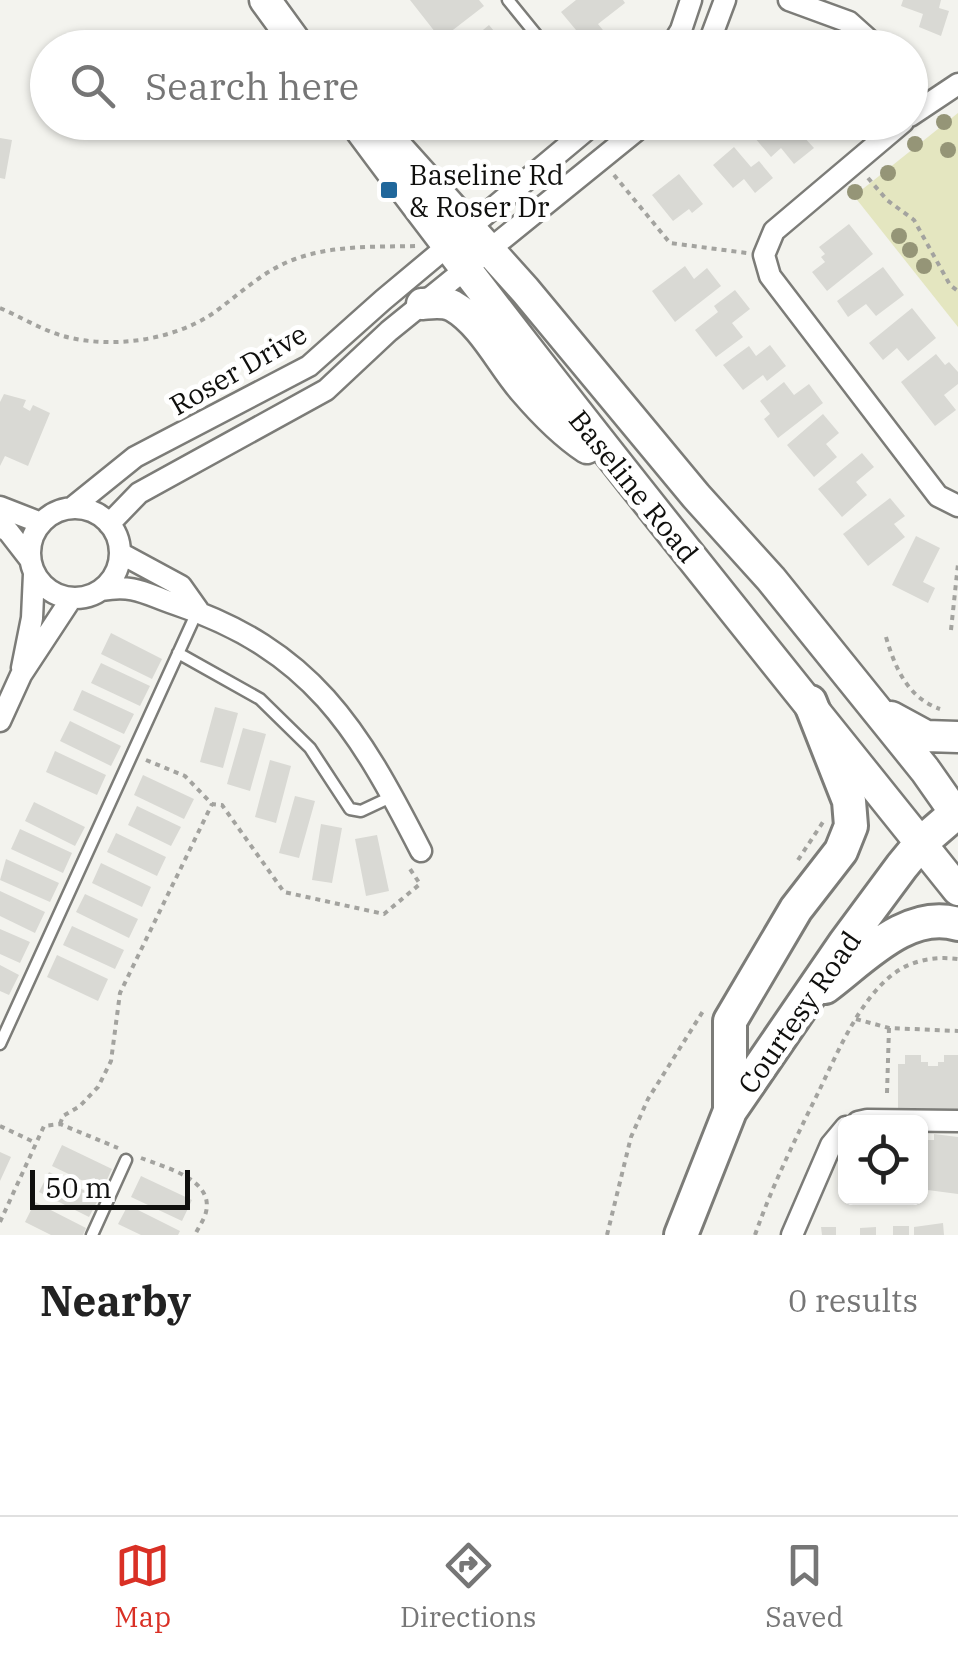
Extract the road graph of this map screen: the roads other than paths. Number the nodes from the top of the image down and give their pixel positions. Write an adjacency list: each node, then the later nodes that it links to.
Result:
1 (508, 0): 7 (lane)
2 (690, 0): 8 (street)
3 (725, 0): 9 (street)
4 (789, 0): 10 (street)
5 (267, 2): 6 (main road)
6 (290, 30)
7 (532, 30)
8 (681, 30)
9 (714, 30)
10 (859, 30)
11 (958, 84): 12 (street)
12 (928, 98)
13 (369, 140): 18 (main road, Baseline Road)
14 (385, 140): 18 (main road, Baseline Road)
15 (575, 140): 18 (street)
16 (626, 140): 19 (street)
17 (881, 140): 22 (street)
18 (449, 249): 19 (main road, Baseline Road); 20 (street); 21 (main road, Baseline Road); 24 (street, Roser Drive)
19 (490, 251): 37 (main road, Baseline Road)
20 (422, 304): 21 (main road); 26 (street)
21 (620, 471): 36 (main road, Baseline Road)
22 (958, 506)
23 (0, 507): 25 (street)
24 (73, 508): 25 (street); 26 (street)
25 (41, 522): 29 (street)
26 (109, 524): 28 (street)
27 (0, 527): 29 (street)
28 (120, 552): 30 (street); 32 (street)
29 (32, 566): 31 (street); 34 (street)
30 (102, 590): 31 (street); 32 (street)
31 (70, 599): 34 (street)
32 (198, 610): 33 (lane); 40 (street)
33 (178, 653): 40 (lane); 47 (lane)
34 (21, 675): 35 (street)
35 (6, 693): 38 (street)
36 (810, 702): 42 (main road, Baseline Road); 48 (main road)
37 (871, 702): 39 (main road); 41 (main road, Baseline Road)
38 (0, 720)
39 (958, 737)
40 (393, 796): 43 (street)
41 (957, 814): 42 (main road, Courtesy Road)
42 (921, 843): 44 (main road, Baseline Road); 46 (main road, Courtesy Road)
43 (415, 860)
44 (958, 890)
45 (958, 924): 46 (main road)
46 (805, 1002): 48 (main road, Courtesy Road)
47 (0, 1044)
48 (730, 1111): 54 (main road, Courtesy Road)
49 (928, 1121): 50 (street)
50 (958, 1121)
51 (838, 1137): 55 (street)
52 (126, 1160): 53 (lane)
53 (92, 1235)
54 (681, 1235)
55 (792, 1235)

